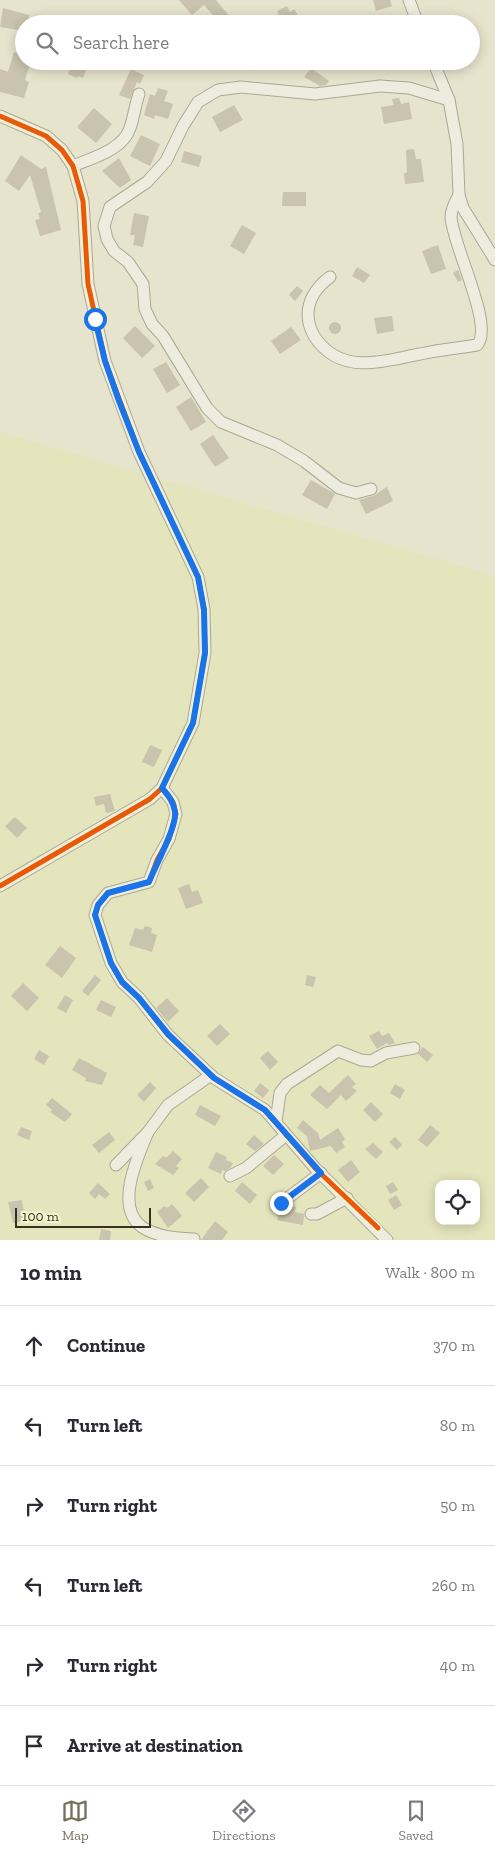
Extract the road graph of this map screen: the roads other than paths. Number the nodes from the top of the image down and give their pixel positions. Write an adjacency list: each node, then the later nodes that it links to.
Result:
1 (409, 0): 2 (street)
2 (415, 15)
3 (436, 70): 5 (street)
4 (139, 94): 7 (street)
5 (448, 100): 8 (street); 11 (street)
6 (0, 116): 7 (street)
7 (73, 166): 12 (street)
8 (459, 196): 9 (street); 10 (street)
9 (495, 260)
10 (330, 277)
11 (371, 490)
12 (162, 788): 13 (street); 15 (street)
13 (0, 886)
14 (414, 1048): 16 (street)
15 (211, 1075): 16 (street); 17 (street)
16 (276, 1122): 18 (street)
17 (148, 1132): 19 (street); 26 (street)
18 (286, 1135): 20 (street); 21 (street)
19 (116, 1165)
20 (321, 1173): 22 (street); 23 (street)
21 (230, 1176)
22 (347, 1198): 24 (street); 25 (street)
23 (281, 1203)
24 (311, 1214)
25 (378, 1234): 27 (street)
26 (194, 1239)
27 (387, 1240)

